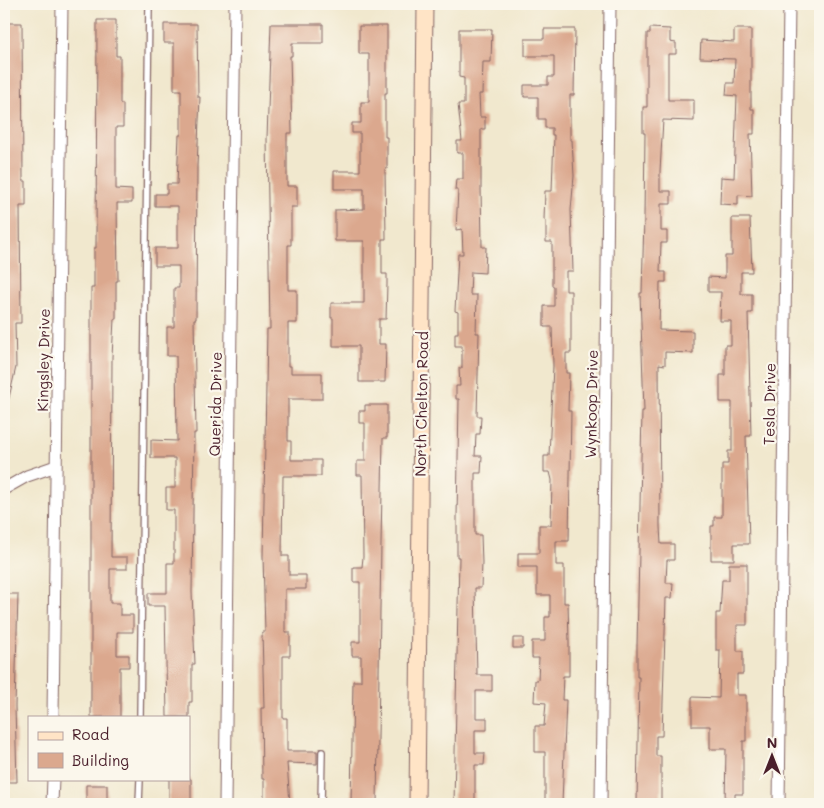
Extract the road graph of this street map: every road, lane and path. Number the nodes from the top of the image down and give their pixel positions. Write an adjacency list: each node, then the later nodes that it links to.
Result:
1 (62, 4): 7 (street, Kingsley Drive)
2 (149, 4): 10 (lane)
3 (235, 4): 16 (street, Querida Drive)
4 (424, 4): 18 (main road, North Chelton Road)
5 (610, 4): 19 (street, Wynkoop Drive)
6 (789, 4): 20 (street, Tesla Drive)
7 (56, 466): 8 (street); 9 (street, Kingsley Drive)
8 (4, 489)
9 (53, 716)
10 (140, 716)
11 (322, 752): 17 (lane)
12 (53, 780): 14 (street)
13 (140, 780): 15 (lane)
14 (52, 804)
15 (139, 804)
16 (225, 804)
17 (321, 804)
18 (417, 804)
19 (601, 804)
20 (779, 804)

